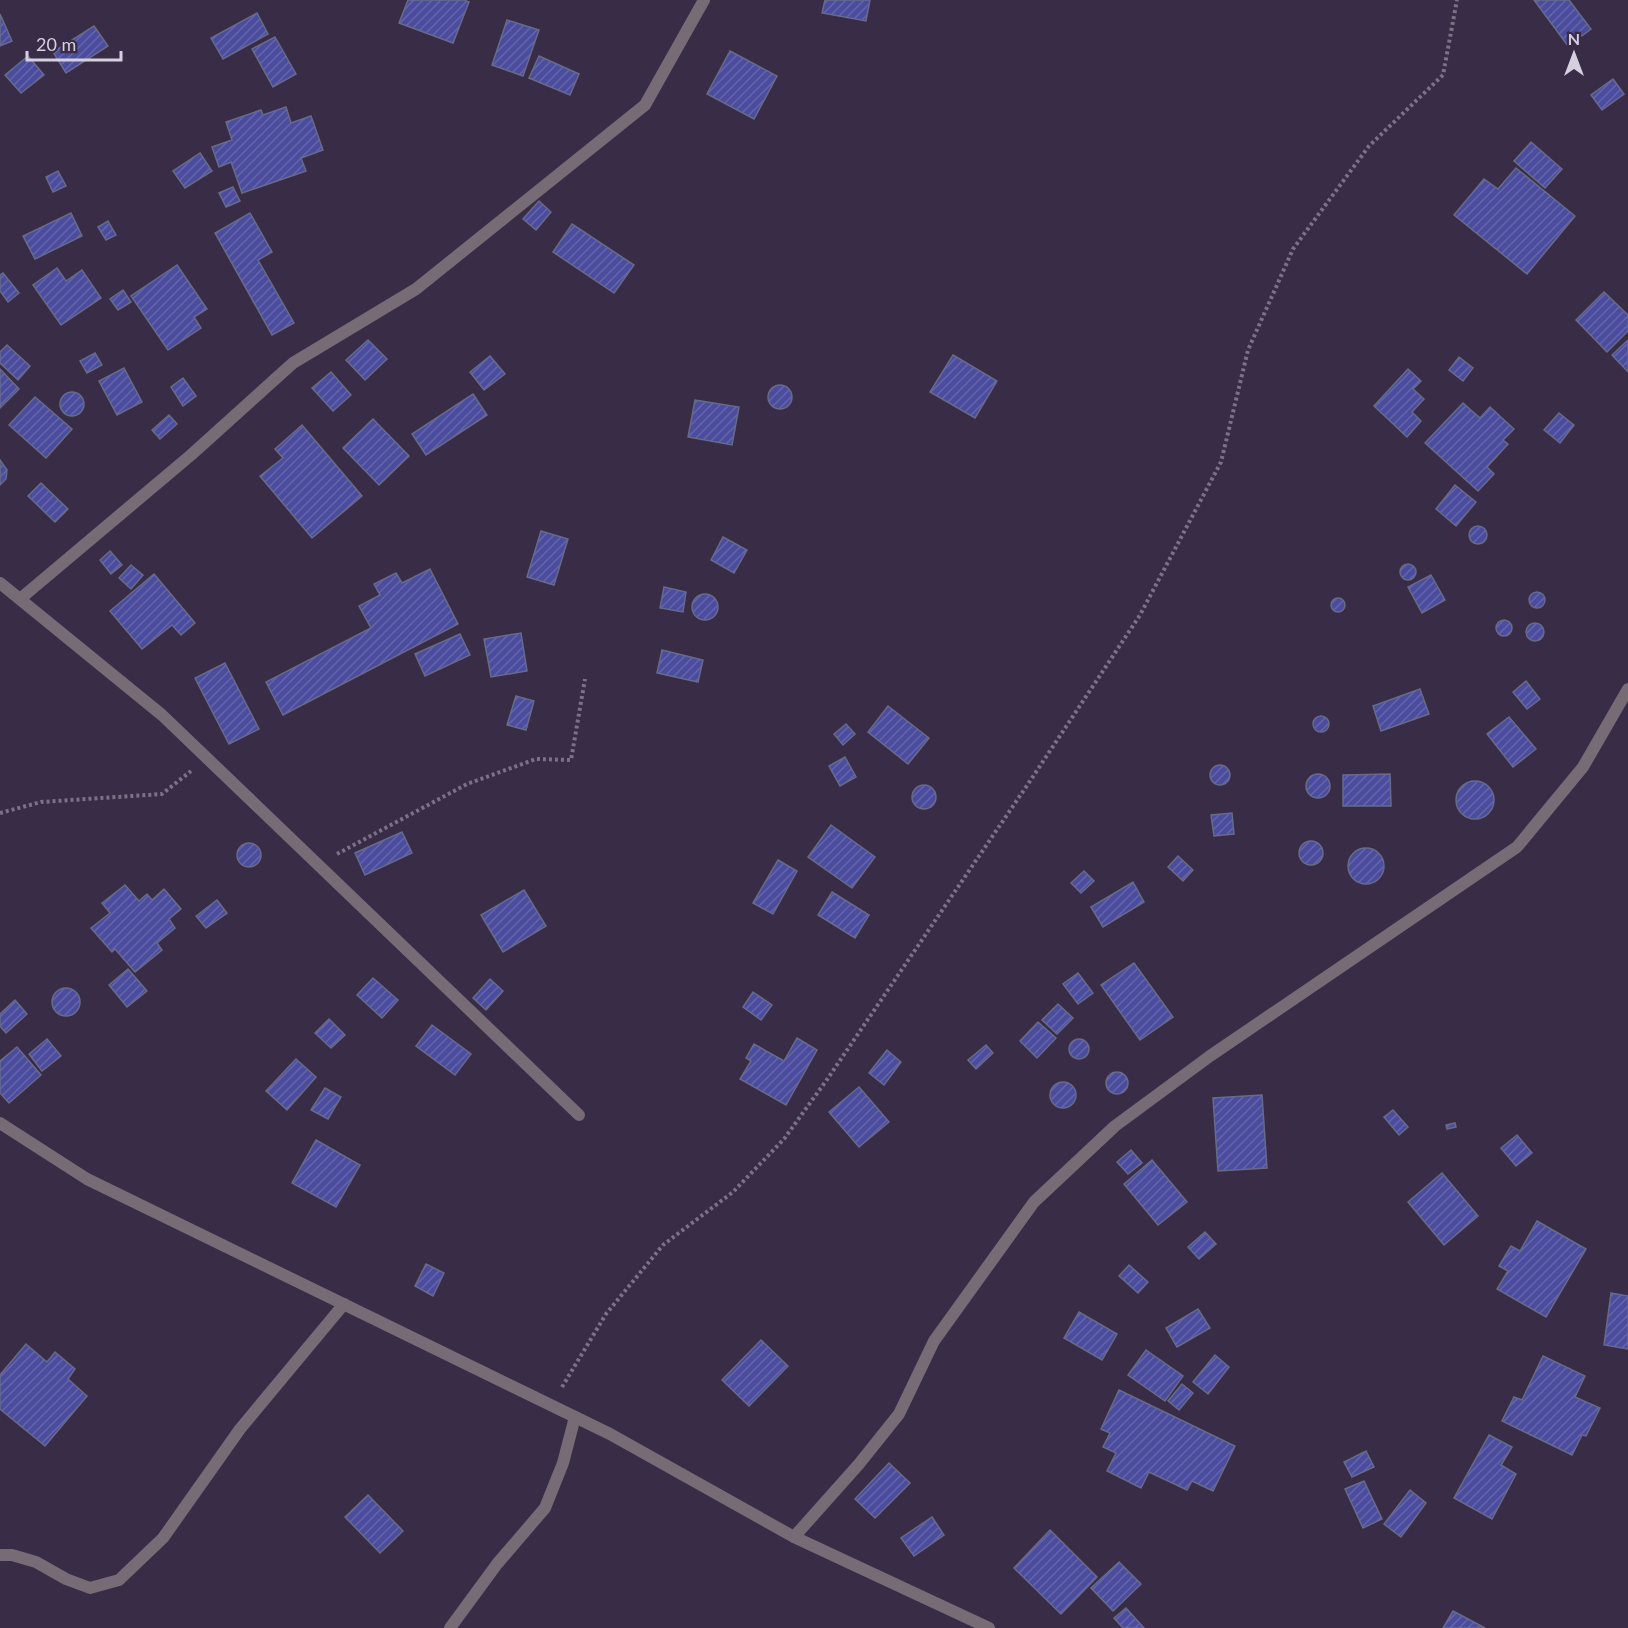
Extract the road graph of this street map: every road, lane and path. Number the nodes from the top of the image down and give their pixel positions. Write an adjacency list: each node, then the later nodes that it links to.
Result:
1 (704, 0): 4 (street)
2 (1457, 0): 13 (path)
3 (0, 583): 4 (street)
4 (20, 599): 7 (street)
5 (585, 679): 9 (path)
6 (1628, 689): 15 (street)
7 (207, 758): 8 (path); 9 (street)
8 (0, 813)
9 (318, 864): 10 (street)
10 (579, 1115)
11 (0, 1124): 12 (street)
12 (344, 1304): 13 (street); 16 (street)
13 (550, 1405): 14 (street)
14 (575, 1417): 15 (street); 17 (street)
15 (794, 1537): 18 (street)
16 (0, 1555)
17 (450, 1628)
18 (989, 1628)

